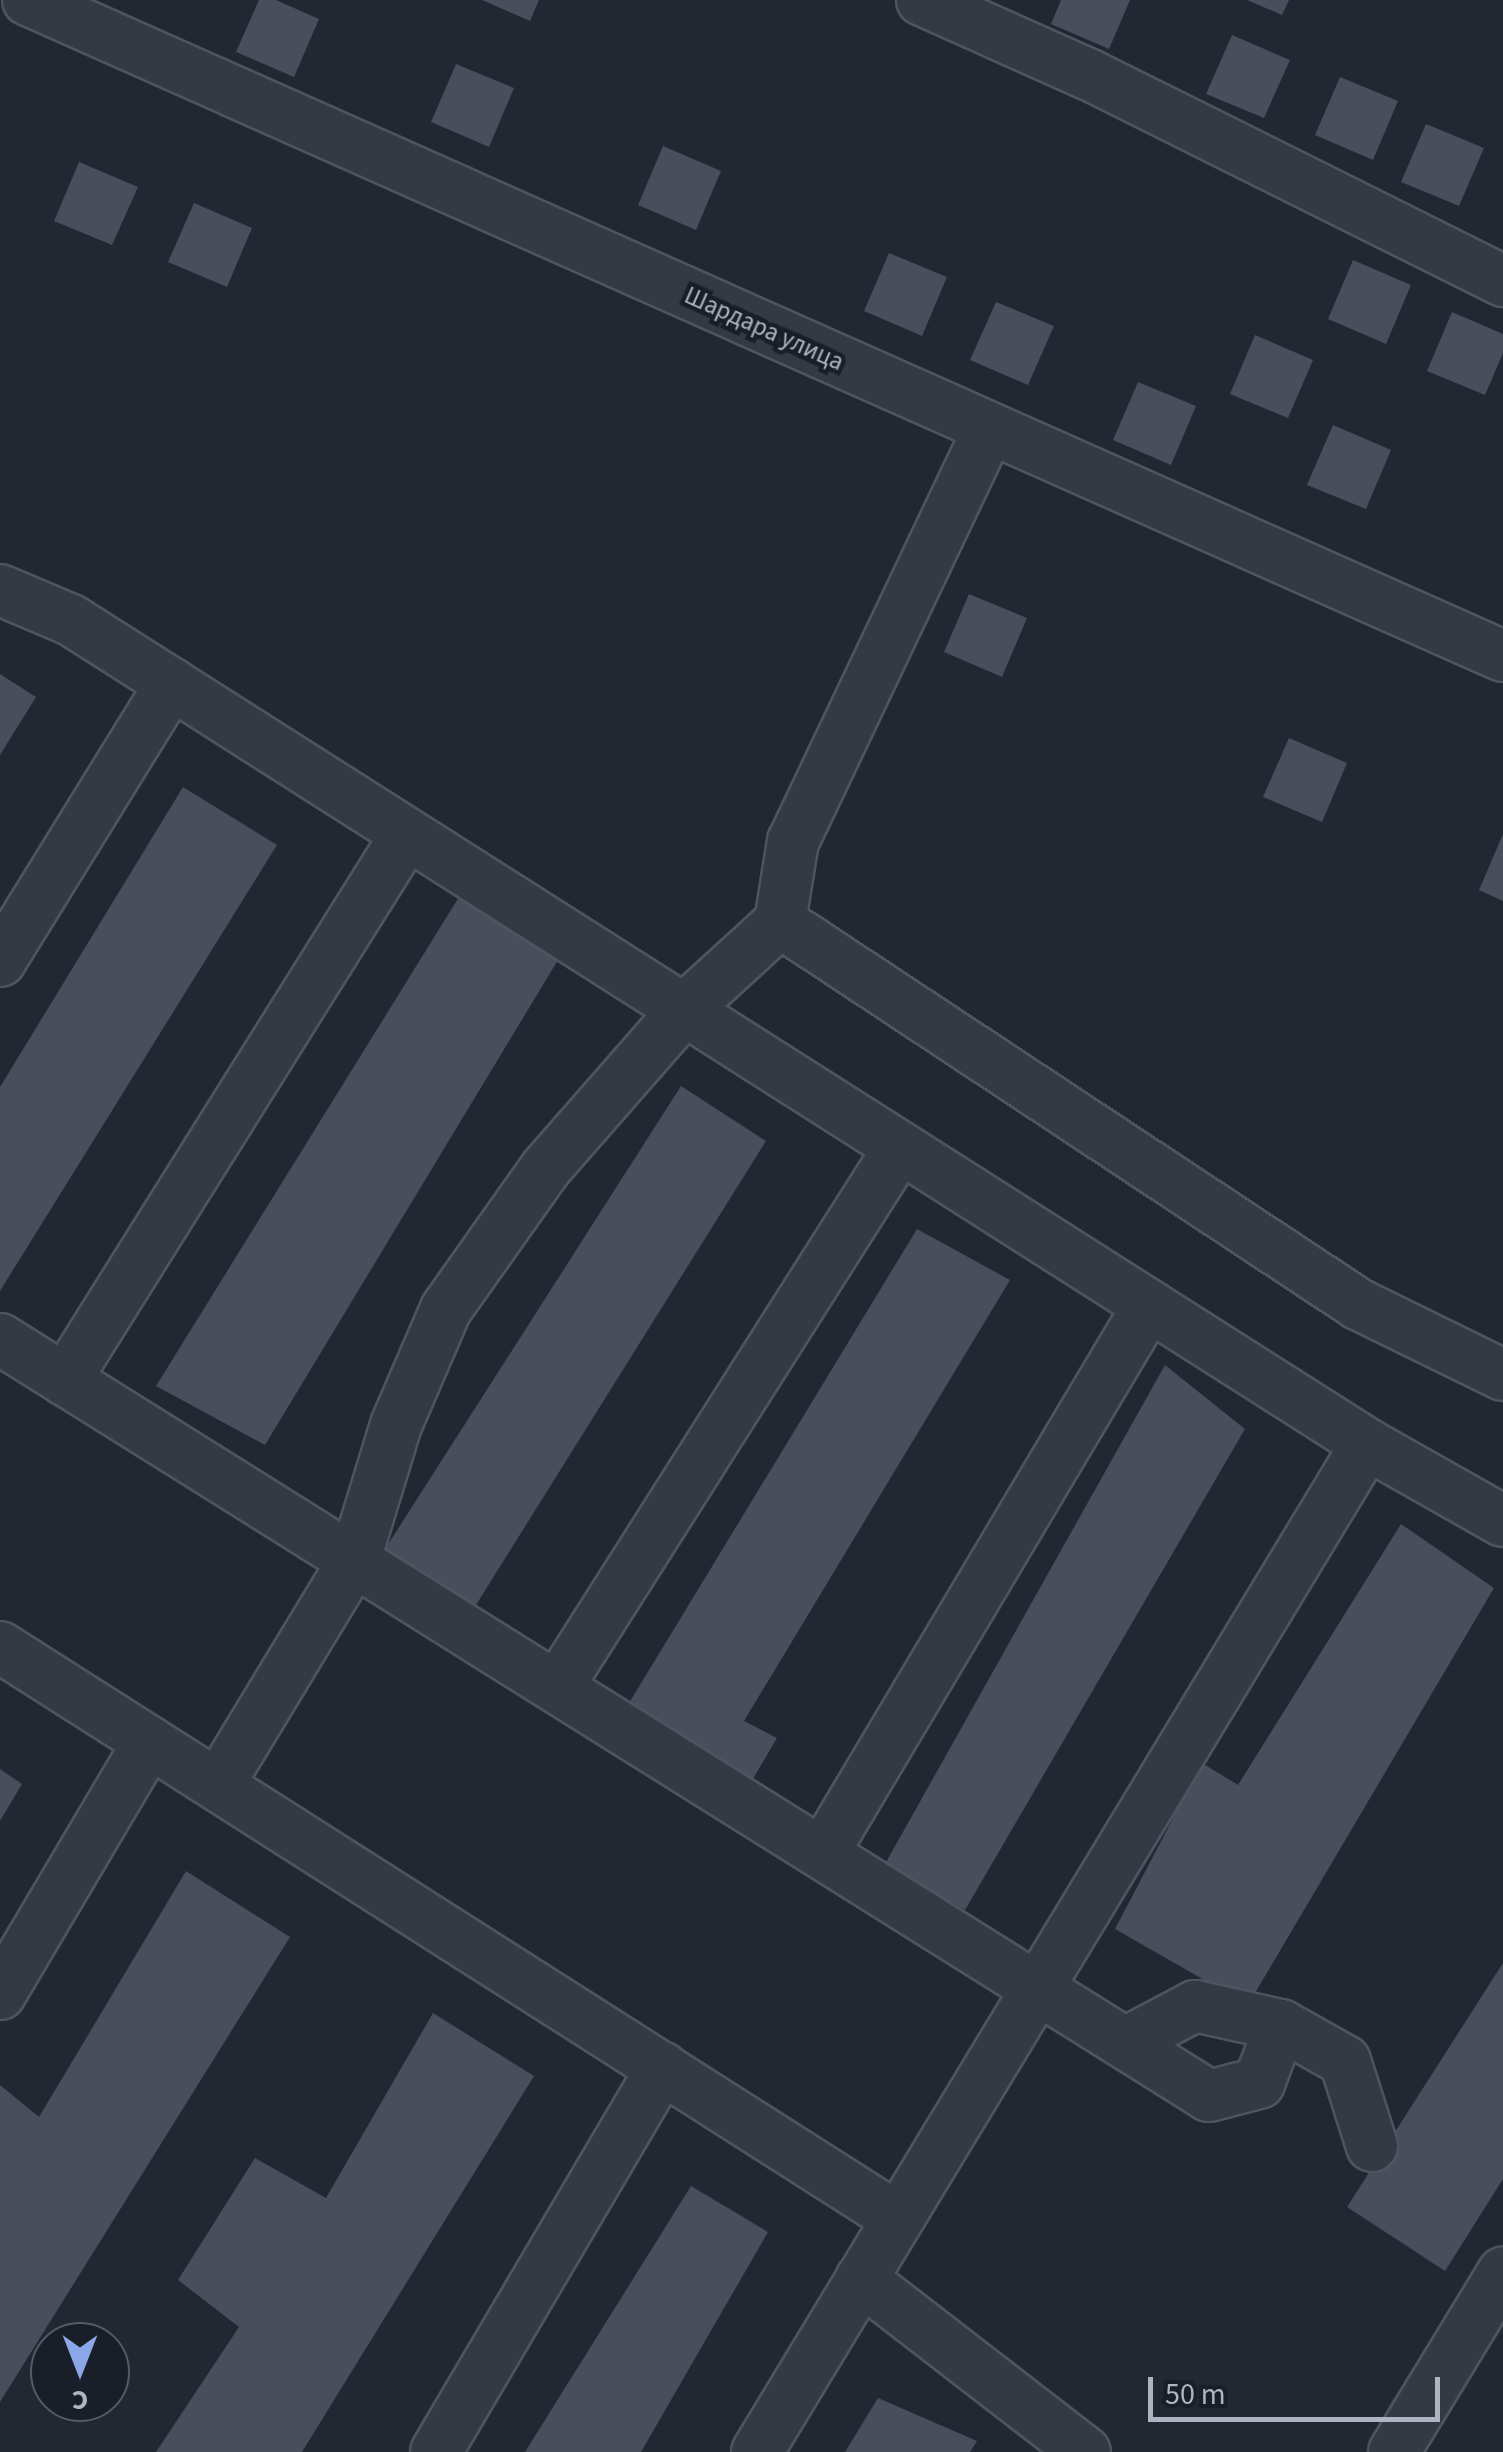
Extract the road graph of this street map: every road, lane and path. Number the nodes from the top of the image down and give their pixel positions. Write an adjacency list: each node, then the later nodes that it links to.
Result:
1 (28, 0): 4 (street, Шардара улица)
2 (922, 0): 3 (street)
3 (1503, 281)
4 (989, 429): 6 (street, Шардара улица); 9 (street)
5 (0, 590): 7 (street)
6 (1502, 654)
7 (171, 684): 8 (street); 10 (street)
8 (408, 834): 11 (street); 16 (street)
9 (780, 922): 11 (street); 15 (street)
10 (0, 961)
11 (684, 1010): 12 (street); 19 (street)
12 (900, 1147): 13 (street); 21 (street)
13 (1149, 1305): 17 (street); 24 (street)
14 (0, 1339): 16 (street)
15 (1503, 1375)
16 (66, 1380): 19 (street)
17 (1367, 1444): 18 (street); 25 (street)
18 (1503, 1521)
19 (355, 1559): 21 (street); 23 (street)
20 (0, 1647): 22 (street)
21 (558, 1686): 24 (street)
22 (149, 1742): 23 (street); 26 (street)
23 (218, 1786): 29 (street)
24 (824, 1850): 25 (street)
25 (1039, 1984): 28 (street); 31 (street)
26 (0, 1994)
27 (1281, 2025): 28 (street); 28 (street); 30 (street)
28 (1126, 2042)
29 (662, 2068): 31 (street); 35 (street)
30 (1372, 2146)
31 (897, 2218): 33 (street)
32 (1503, 2272): 38 (street)
33 (860, 2279): 34 (street); 36 (street)
34 (1036, 2434): 37 (street)
35 (436, 2452)
36 (757, 2452)
37 (1085, 2452)
38 (1394, 2452)

